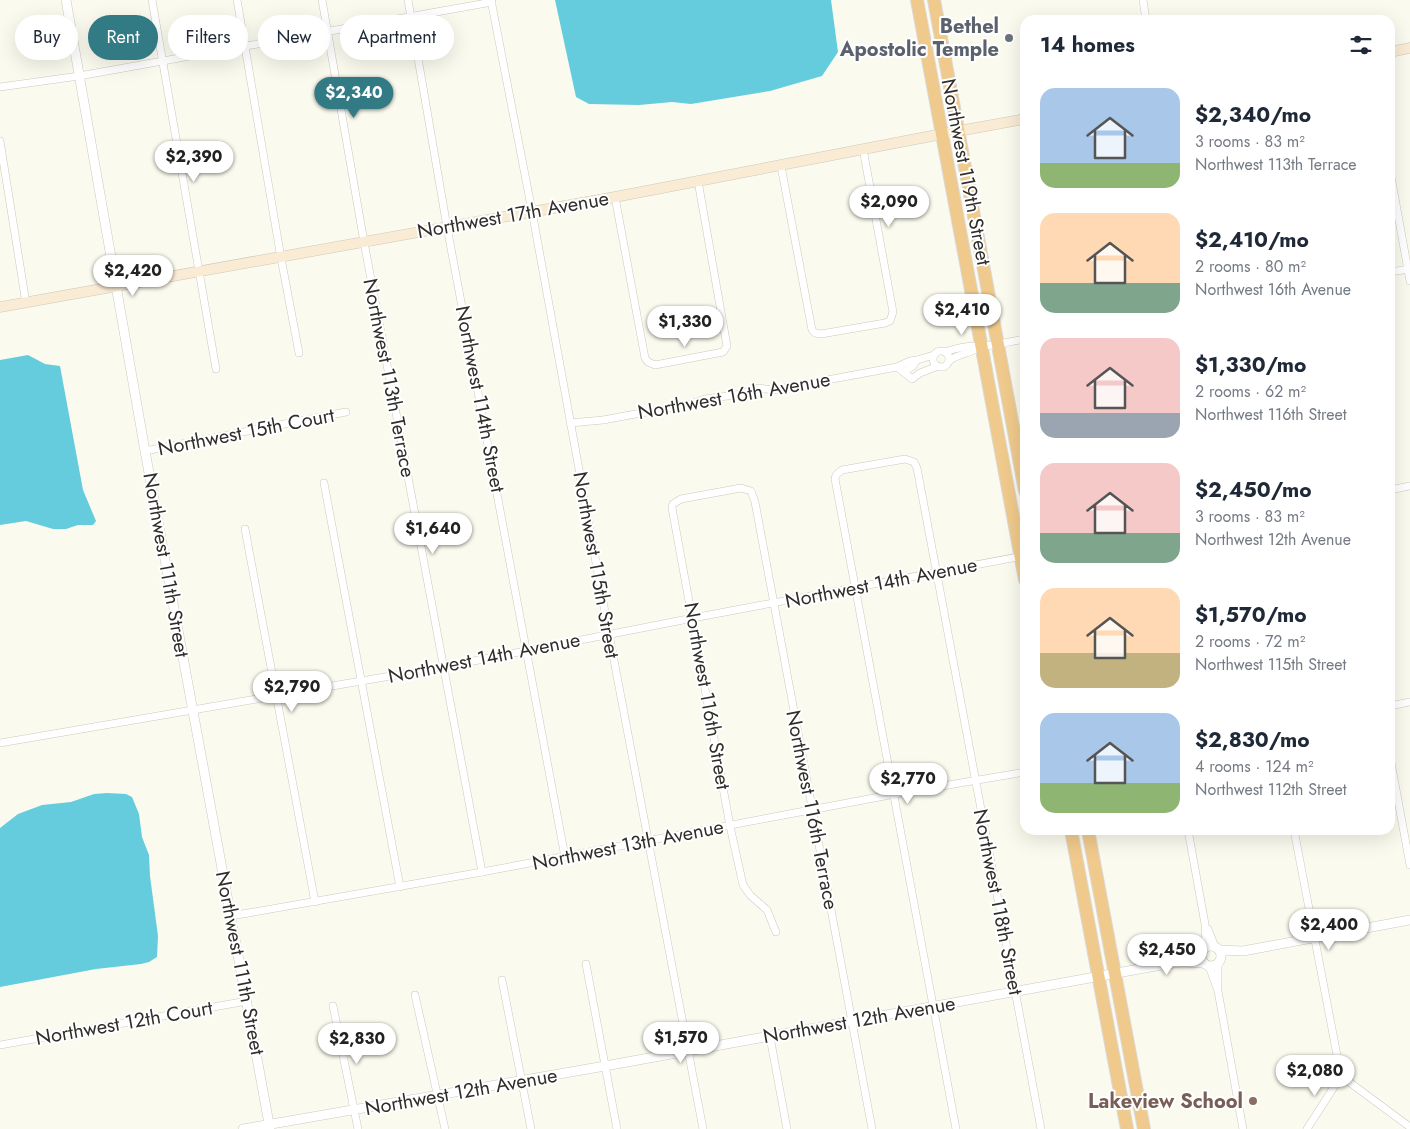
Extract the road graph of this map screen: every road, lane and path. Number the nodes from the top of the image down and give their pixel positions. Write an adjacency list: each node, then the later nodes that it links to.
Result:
1 (66, 0): 22 (street, Northwest 111th Street)
2 (152, 0): 21 (street)
3 (237, 0): 10 (street)
4 (322, 0): 11 (street, Northwest 113th Terrace)
5 (408, 0): 12 (street, Northwest 114th Street)
6 (917, 0): 26 (highway, Northwest 119th Street)
7 (934, 0): 25 (highway, Northwest 119th Street)
8 (1142, 0): 14 (street)
9 (492, 1): 13 (street); 33 (street, Northwest 115th Street)
10 (240, 15)
11 (325, 15)
12 (410, 15)
13 (415, 15)
14 (1145, 15)
15 (330, 43): 35 (street, Northwest 113th Terrace)
16 (1410, 48): 17 (main road)
17 (1395, 51)
18 (168, 60): 21 (street)
19 (247, 60): 36 (street)
20 (418, 60): 34 (street, Northwest 114th Street)
21 (162, 61): 22 (street); 39 (street)
22 (78, 76): 23 (street); 41 (street, Northwest 111th Street)
23 (0, 87)
24 (1020, 121): 25 (main road, Northwest 17th Avenue)
25 (959, 131): 26 (main road, Northwest 17th Avenue); 45 (highway, Northwest 119th Street)
26 (942, 134): 28 (main road, Northwest 17th Avenue); 46 (highway, Northwest 119th Street)
27 (0, 141): 42 (street)
28 (863, 149): 29 (main road, Northwest 17th Avenue); 29 (street)
29 (780, 166): 30 (main road, Northwest 17th Avenue)
30 (698, 181): 31 (main road, Northwest 17th Avenue); 31 (street)
31 (615, 197): 33 (main road, Northwest 17th Avenue)
32 (1395, 197): 37 (street)
33 (532, 211): 34 (main road, Northwest 17th Avenue); 58 (street, Northwest 115th Street)
34 (447, 227): 35 (main road, Northwest 17th Avenue); 73 (street, Northwest 114th Street)
35 (364, 242): 36 (main road, Northwest 17th Avenue); 74 (street, Northwest 113th Terrace)
36 (281, 258): 39 (main road, Northwest 17th Avenue); 48 (street)
37 (1409, 269): 38 (street); 40 (street)
38 (1395, 271)
39 (198, 273): 41 (main road, Northwest 17th Avenue); 54 (street)
40 (1410, 281)
41 (116, 287): 42 (main road, Northwest 17th Avenue); 59 (street, Northwest 111th Street)
42 (26, 303): 43 (main road, Northwest 17th Avenue)
43 (0, 307)
44 (1020, 340): 45 (street, Northwest 16th Avenue)
45 (998, 343): 46 (street, Northwest 16th Avenue); 60 (highway, Northwest 119th Street)
46 (981, 346): 47 (street, Northwest 16th Avenue); 50 (street, Northwest 16th Avenue); 66 (highway, Northwest 119th Street)
47 (945, 352): 49 (street, Northwest 16th Avenue); 50 (street)
48 (299, 353)
49 (934, 355): 51 (street, Northwest 16th Avenue); 52 (street)
50 (949, 361): 52 (street, Northwest 16th Avenue)
51 (916, 362): 53 (street, Northwest 16th Avenue); 55 (street, Northwest 16th Avenue); 56 (street)
52 (938, 366): 56 (street, Northwest 16th Avenue)
53 (897, 367): 55 (street, Northwest 16th Avenue); 58 (street, Northwest 16th Avenue)
54 (216, 370)
55 (904, 372): 56 (street, Northwest 16th Avenue)
56 (920, 372)
57 (346, 412): 59 (street, Northwest 15th Court)
58 (570, 423): 72 (street, Northwest 115th Street)
59 (145, 451): 79 (street, Northwest 111th Street)
60 (1020, 464)
61 (324, 483): 75 (street)
62 (1410, 486): 63 (street)
63 (1395, 489)
64 (751, 491): 70 (street, Northwest 116th Terrace); 71 (street, Northwest 116th Street)
65 (245, 529): 76 (street)
66 (1020, 541)
67 (1020, 557): 68 (street, Northwest 14th Avenue)
68 (935, 573): 69 (street, Northwest 14th Avenue); 69 (street, Northwest 118th Street); 82 (street, Northwest 118th Street)
69 (856, 587): 70 (street, Northwest 14th Avenue); 84 (street)
70 (774, 602): 71 (street, Northwest 14th Avenue); 85 (street, Northwest 116th Terrace)
71 (693, 618): 72 (street, Northwest 14th Avenue); 86 (street, Northwest 116th Street)
72 (609, 634): 73 (street, Northwest 14th Avenue); 91 (street, Northwest 115th Street)
73 (526, 651): 74 (street, Northwest 14th Avenue); 92 (street, Northwest 114th Street)
74 (443, 667): 75 (street, Northwest 14th Avenue); 94 (street, Northwest 113th Terrace)
75 (360, 681): 76 (street, Northwest 14th Avenue); 95 (street)
76 (277, 695): 79 (street, Northwest 14th Avenue); 96 (street)
77 (1410, 702): 78 (street)
78 (1395, 705)
79 (192, 710): 80 (street, Northwest 14th Avenue); 97 (street, Northwest 111th Street)
80 (0, 743)
81 (1020, 773): 82 (street, Northwest 13th Avenue)
82 (974, 780): 84 (street, Northwest 13th Avenue); 106 (street, Northwest 118th Street)
83 (1395, 784): 93 (street)
84 (895, 794): 85 (street, Northwest 13th Avenue); 110 (street)
85 (812, 810): 86 (street, Northwest 13th Avenue); 111 (street, Northwest 116th Terrace)
86 (730, 826): 91 (street, Northwest 13th Avenue); 99 (street, Northwest 116th Street)
87 (1072, 835): 104 (highway)
88 (1089, 835): 103 (highway)
89 (1189, 835): 101 (street)
90 (1295, 835): 100 (street)
91 (648, 842): 92 (street, Northwest 13th Avenue); 114 (street, Northwest 115th Street)
92 (565, 857): 94 (street, Northwest 13th Avenue)
93 (1410, 865)
94 (482, 872): 95 (street, Northwest 13th Avenue)
95 (400, 887): 96 (street, Northwest 13th Avenue)
96 (315, 902): 97 (street, Northwest 13th Avenue)
97 (231, 916): 108 (street, Northwest 111th Street)
98 (1410, 920): 100 (street, Northwest 12th Avenue)
99 (776, 932)
100 (1315, 938): 101 (street, Northwest 12th Avenue); 116 (street)
101 (1211, 956): 103 (street, Northwest 12th Avenue); 134 (street)
102 (586, 964): 115 (street)
103 (1115, 973): 104 (street, Northwest 12th Avenue); 133 (highway)
104 (1098, 976): 106 (street, Northwest 12th Avenue); 132 (highway)
105 (502, 980): 117 (street)
106 (1015, 992): 110 (street, Northwest 12th Avenue); 131 (street, Northwest 118th Street)
107 (415, 995): 118 (street)
108 (247, 1000): 113 (street, Northwest 12th Court); 120 (street, Northwest 111th Street)
109 (333, 1006): 119 (street)
110 (933, 1007): 111 (street, Northwest 12th Avenue); 130 (street)
111 (852, 1022): 112 (street, Northwest 12th Avenue); 129 (street, Northwest 116th Terrace)
112 (770, 1036): 114 (street, Northwest 12th Avenue); 128 (street)
113 (0, 1045)
114 (688, 1051): 115 (street, Northwest 12th Avenue); 127 (street, Northwest 115th Street)
115 (605, 1066): 117 (street, Northwest 12th Avenue); 126 (street)
116 (1341, 1076): 121 (street); 135 (street)
117 (522, 1081): 118 (street, Northwest 12th Avenue); 125 (street)
118 (436, 1094): 119 (street, Northwest 12th Avenue); 124 (street)
119 (355, 1110): 120 (street, Northwest 12th Avenue); 123 (street)
120 (270, 1127): 122 (street, Northwest 12th Avenue)
121 (1410, 1127)
122 (243, 1129)
123 (358, 1129)
124 (445, 1129)
125 (531, 1129)
126 (617, 1129)
127 (703, 1129)
128 (787, 1129)
129 (872, 1129)
130 (956, 1129)
131 (1041, 1129)
132 (1127, 1129)
133 (1144, 1129)
134 (1242, 1129)
135 (1307, 1129)

